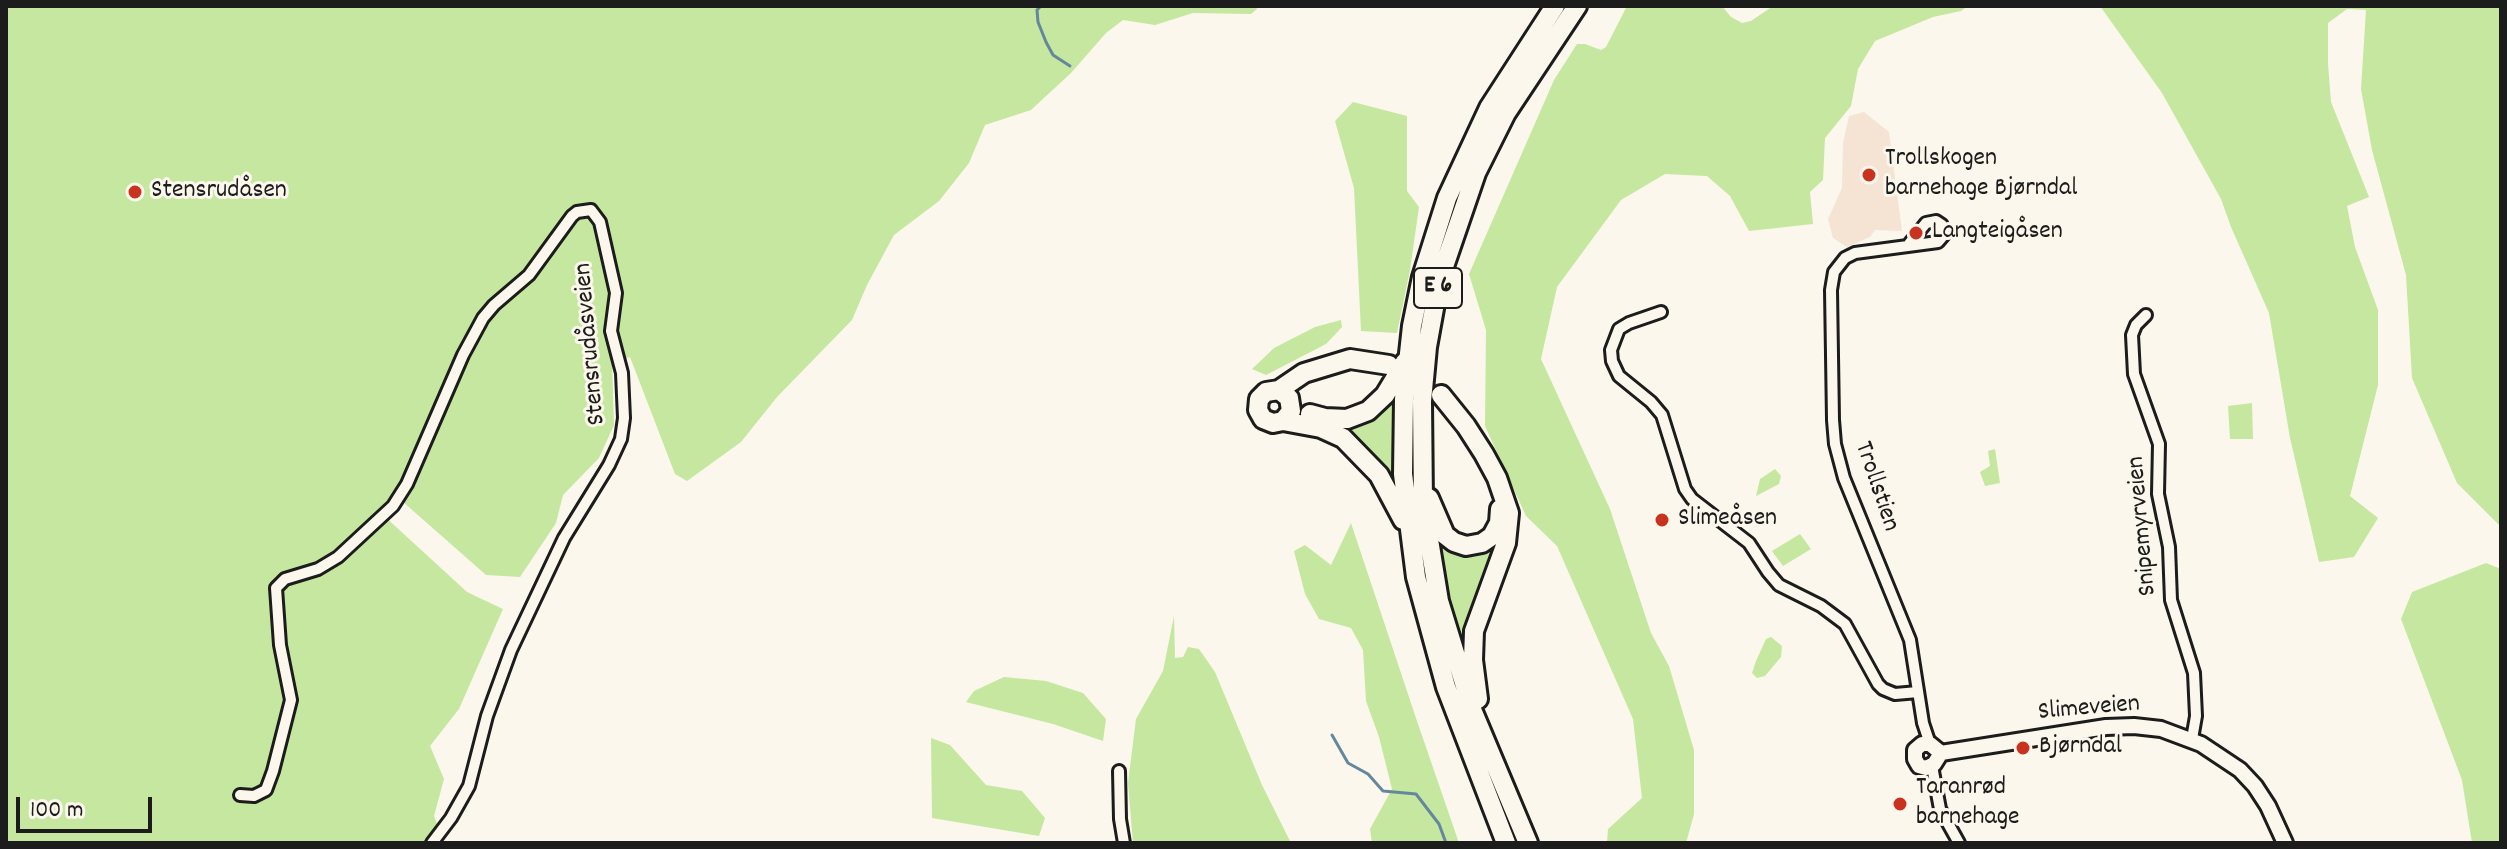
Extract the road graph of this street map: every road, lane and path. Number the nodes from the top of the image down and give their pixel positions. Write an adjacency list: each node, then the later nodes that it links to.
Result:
1 (1555, 6): 6 (highway, E 6)
2 (1577, 6): 10 (highway, E 6)
3 (1909, 244): 13 (street, Trollstien)
4 (1661, 312): 13 (street)
5 (2146, 315): 14 (street, Snipemyrveien)
6 (1408, 356): 9 (highway, E 6); 12 (highway, E 6)
7 (1389, 365): 9 (highway)
8 (1441, 395): 11 (highway, E 6)
9 (1286, 404): 12 (highway, E 6)
10 (1421, 476): 11 (highway, E 6); 15 (highway, E 6)
11 (1501, 490): 15 (highway, E 6)
12 (1409, 531): 22 (highway, E 6)
13 (1918, 692): 16 (street, Trollstien)
14 (2192, 739): 16 (street, Slimeveien); 25 (street, Slimeveien)
15 (1485, 744): 23 (highway, E 6)
16 (1936, 748): 17 (street); 17 (street)
17 (1932, 766): 24 (street)
18 (1119, 771): 21 (street)
19 (240, 795): 20 (street, Stensrudåsveien)
20 (432, 843)
21 (1124, 843)
22 (1506, 843)
23 (1528, 843)
24 (1959, 843)
25 (2285, 843)

